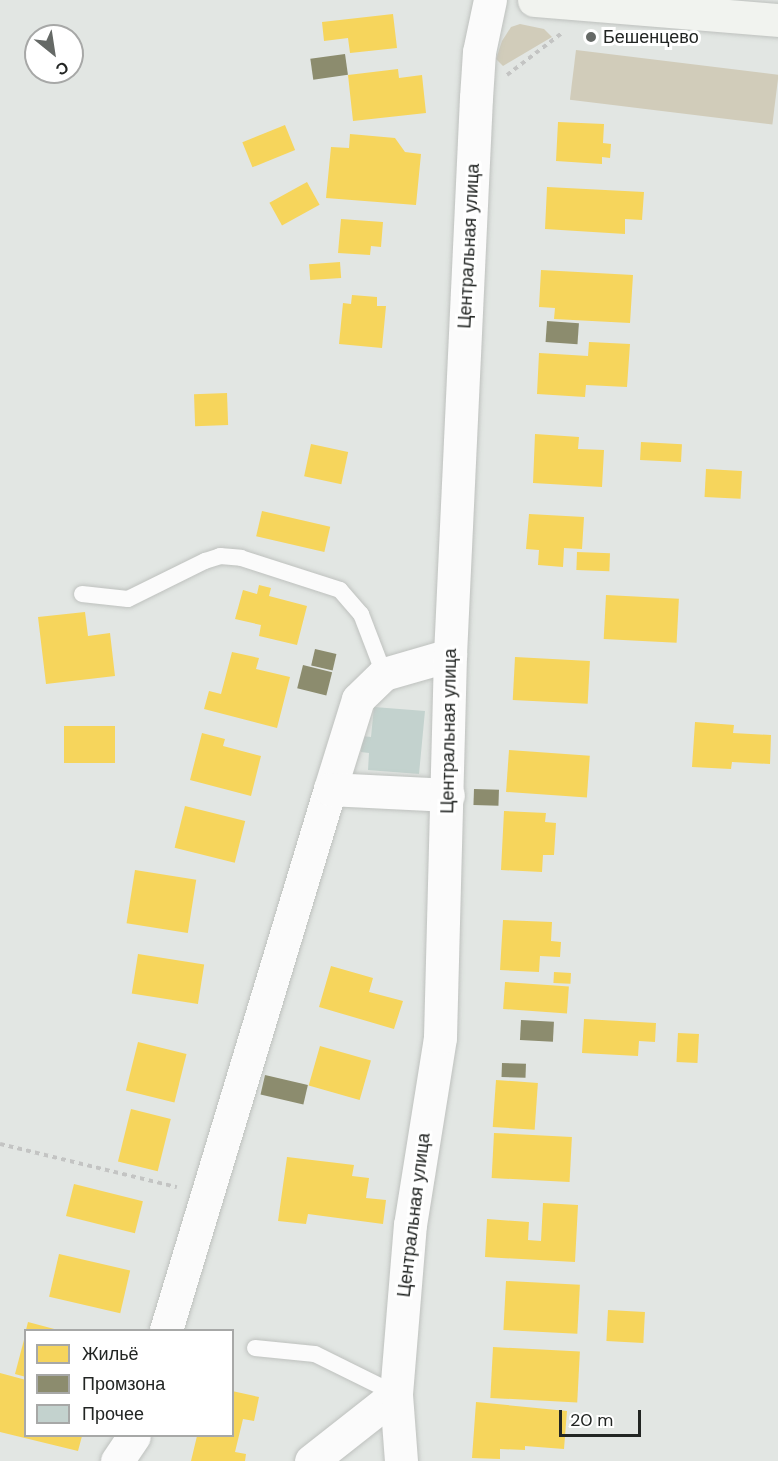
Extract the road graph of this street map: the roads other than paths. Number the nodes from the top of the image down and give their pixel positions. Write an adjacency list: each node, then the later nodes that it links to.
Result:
1 (490, 0): 5 (street, Центральная улица)
2 (545, 1): 3 (main road)
3 (778, 20)
4 (82, 594): 6 (lane)
5 (450, 655): 6 (street); 8 (street, Центральная улица)
6 (384, 674): 7 (street)
7 (330, 789): 8 (street); 9 (street)
8 (448, 795): 11 (street, Центральная улица)
9 (166, 1329)
10 (255, 1348): 11 (lane)
11 (396, 1394): 14 (street); 15 (street, Центральная улица)
12 (133, 1437): 13 (street)
13 (117, 1461)
14 (312, 1461)
15 (401, 1461)

